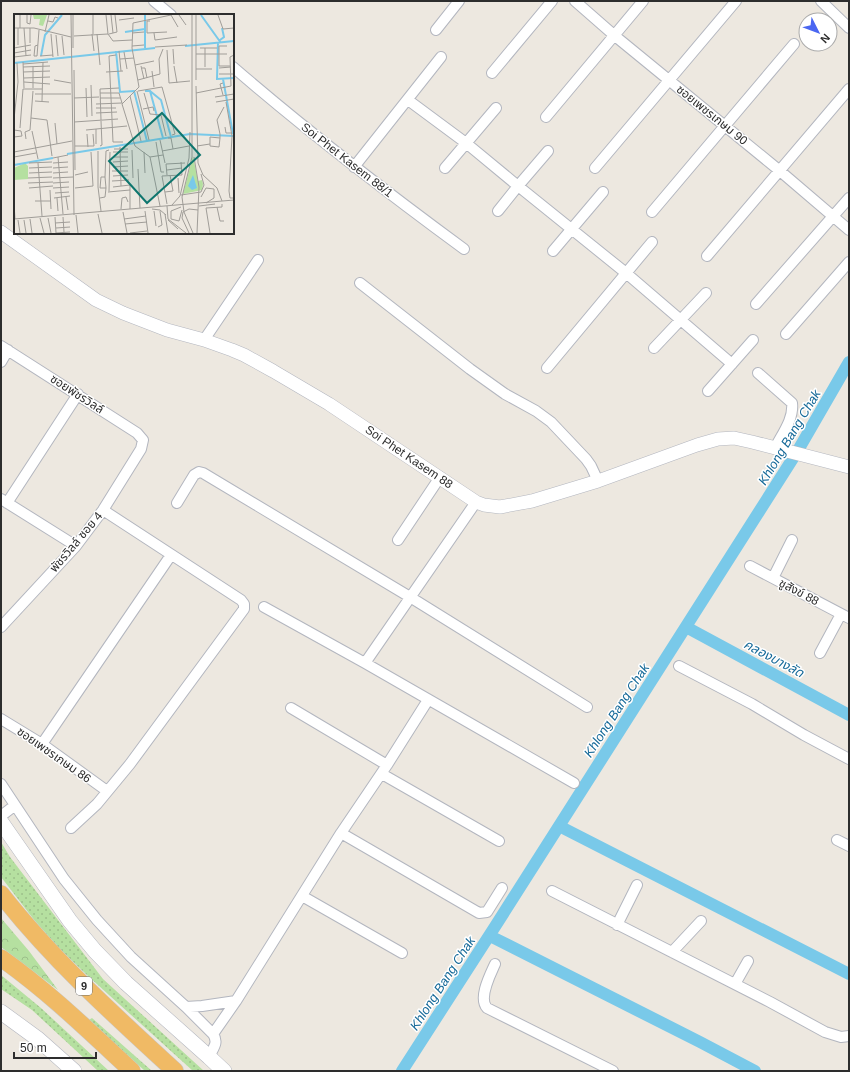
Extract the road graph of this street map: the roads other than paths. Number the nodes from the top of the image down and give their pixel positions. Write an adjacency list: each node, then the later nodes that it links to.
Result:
1 (154, 1): 8 (street)
2 (459, 1): 10 (street)
3 (552, 1): 15 (street)
4 (574, 1): 11 (street, ซอยเพชรเกษม 90)
5 (643, 1): 11 (street)
6 (736, 1): 16 (street)
7 (821, 1): 9 (street)
8 (170, 14)
9 (849, 28)
10 (436, 30)
11 (614, 36): 16 (street, ซอยเพชรเกษม 90); 20 (street)
12 (794, 44): 21 (street)
13 (441, 57): 18 (street)
14 (234, 68): 24 (street, Soi Phet Kasem 88/1)
15 (492, 73)
16 (669, 80): 21 (street, ซอยเพชรเกษม 90); 26 (street)
17 (849, 89): 27 (street)
18 (408, 100): 22 (street); 24 (street)
19 (496, 108): 22 (street)
20 (546, 117)
21 (726, 126): 27 (street, ซอยเพชรเกษม 90); 32 (street)
22 (466, 143): 25 (street); 28 (street)
23 (548, 152): 28 (street)
24 (354, 167): 38 (street, Soi Phet Kasem 88/1)
25 (445, 168)
26 (595, 168)
27 (780, 171): 33 (street, ซอยเพชรเกษม 90); 40 (street)
28 (518, 186): 31 (street); 34 (street)
29 (603, 192): 34 (street)
30 (849, 198): 33 (street)
31 (498, 211)
32 (652, 212)
33 (833, 216): 35 (street, ซอยเพชรเกษม 90); 46 (street)
34 (571, 229): 39 (street); 43 (street)
35 (849, 230)
36 (1, 232): 49 (street, Soi Phet Kasem 88)
37 (652, 242): 43 (street)
38 (464, 249)
39 (553, 251)
40 (707, 256)
41 (258, 260): 49 (street)
42 (849, 262): 48 (street)
43 (626, 273): 47 (street); 55 (street)
44 (360, 284): 63 (street)
45 (706, 293): 47 (street)
46 (756, 304)
47 (681, 320): 52 (street); 54 (street)
48 (786, 334)
49 (204, 340): 62 (street, Soi Phet Kasem 88)
50 (754, 340): 54 (street)
51 (5, 348): 53 (street); 58 (street, ซอยพัชรวิลล์)
52 (654, 348)
53 (1, 362)
54 (732, 364): 57 (street)
55 (547, 368)
56 (758, 374): 60 (street)
57 (708, 391)
58 (78, 394): 59 (street, ซอยพัชรวิลล์); 64 (street)
59 (141, 449): 67 (street, พัชรวิลล์ ซอย 4)
60 (781, 450): 61 (street, Soi Phet Kasem 88); 63 (street, Soi Phet Kasem 88)
61 (849, 467)
62 (440, 477): 66 (street, Soi Phet Kasem 88); 68 (street)
63 (598, 481): 66 (street, Soi Phet Kasem 88)
64 (4, 501): 70 (street)
65 (177, 502): 74 (street)
66 (476, 502): 74 (street)
67 (103, 510): 70 (street, พัชรวิลล์ ซอย 4); 71 (street)
68 (398, 540)
69 (792, 540): 73 (street)
70 (76, 546): 77 (street, พัชรวิลล์ ซอย 4)
71 (171, 555): 85 (street); 90 (street)
72 (750, 566): 73 (street, ชูสังข์ 88)
73 (773, 578): 76 (street, ชูสังข์ 88)
74 (410, 597): 79 (street); 82 (street)
75 (264, 608): 79 (street)
76 (845, 616): 78 (street)
77 (1, 627)
78 (820, 653)
79 (365, 663): 81 (street)
80 (679, 666): 86 (street)
81 (428, 700): 87 (street); 89 (street)
82 (587, 707)
83 (292, 708): 87 (street)
84 (1, 719): 85 (street, ซอยเพชรเกษม 86)
85 (42, 744): 90 (street, ซอยเพชรเกษม 86)
86 (849, 759)
87 (384, 769): 95 (street); 97 (street)
88 (1, 784): 91 (street)
89 (574, 784)
90 (107, 791): 94 (street)
91 (14, 806): 92 (street); 113 (street)
92 (1, 816)
93 (1, 822): 117 (main road)
94 (71, 828)
95 (341, 833): 100 (street); 103 (street)
96 (837, 840): 98 (street)
97 (499, 841)
98 (849, 846)
99 (637, 885): 105 (street)
100 (502, 888)
101 (552, 891): 105 (street)
102 (1, 894): 120 (highway, 9)
103 (302, 896): 107 (street); 112 (street)
104 (701, 921): 106 (street)
105 (618, 925): 106 (street)
106 (672, 952): 111 (street)
107 (402, 953)
108 (1, 958): 119 (highway, 9)
109 (748, 961): 111 (street)
110 (495, 964): 122 (street)
111 (735, 984): 116 (street)
112 (236, 1001): 113 (street); 115 (street)
113 (186, 1007): 115 (street)
114 (1, 1012): 118 (main road)
115 (213, 1034): 117 (street)
116 (849, 1036)
117 (209, 1057): 121 (main road)
118 (74, 1071)
119 (132, 1071)
120 (175, 1071)
121 (224, 1071)
122 (613, 1071)

